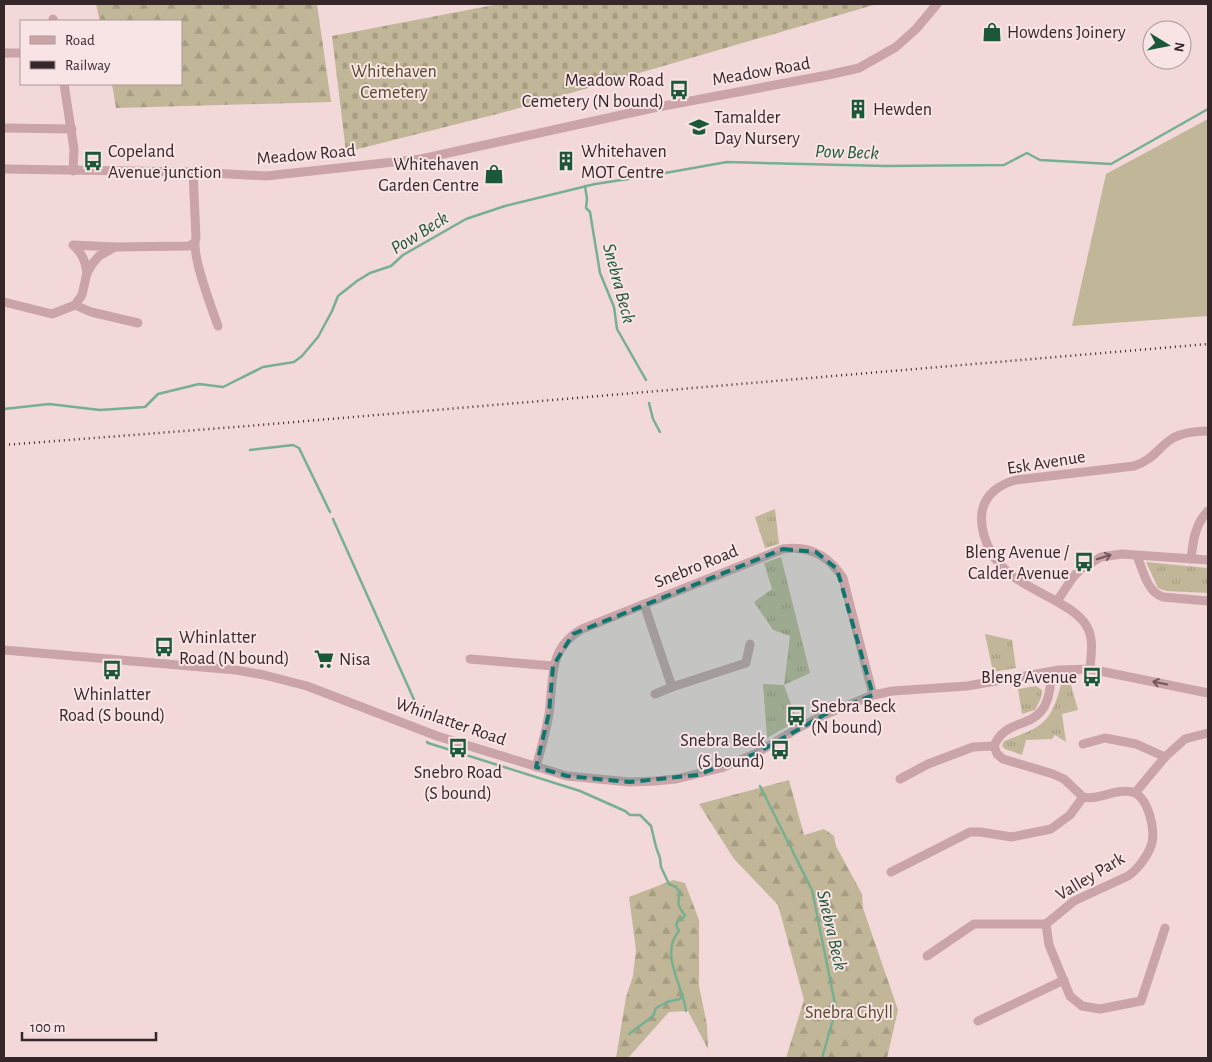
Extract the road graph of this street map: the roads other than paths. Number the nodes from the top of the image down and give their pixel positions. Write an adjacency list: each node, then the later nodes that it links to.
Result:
1 (937, 4): 9 (street, Meadow Road)
2 (4, 53): 3 (street)
3 (20, 53)
4 (64, 85): 6 (street)
5 (4, 128): 6 (street)
6 (72, 129): 8 (street)
7 (4, 169): 8 (street, Meadow Road)
8 (73, 171): 9 (street, Meadow Road)
9 (193, 172): 10 (street)
10 (194, 243): 11 (street); 16 (street)
11 (115, 247): 12 (street); 12 (street)
12 (87, 273): 14 (street)
13 (4, 302): 14 (street)
14 (75, 305): 15 (street)
15 (138, 323)
16 (218, 326)
17 (1208, 431): 22 (street, Esk Avenue)
18 (1208, 511): 20 (street)
19 (1137, 556): 20 (street); 22 (street, one-way to 19); 23 (street)
20 (1190, 559): 21 (street)
21 (1208, 560)
22 (1057, 601): 29 (street, Esk Avenue)
23 (1208, 601)
24 (644, 604): 28 (street, Snebro Road); 31 (street); 34 (street, Snebro Road)
25 (750, 644): 31 (street)
26 (4, 650): 39 (street, Whinlatter Road)
27 (470, 658): 28 (street)
28 (553, 666): 39 (street, Snebro Road)
29 (1090, 670): 30 (street); 32 (street, one-way to 29)
30 (1051, 672): 34 (street); 37 (street)
31 (672, 687): 33 (street)
32 (1208, 693)
33 (655, 694)
34 (873, 695): 39 (street, Whinlatter Road)
35 (1208, 733): 38 (street)
36 (1083, 744): 38 (street)
37 (994, 746): 40 (street); 42 (street)
38 (1165, 757): 41 (street)
39 (536, 767)
40 (900, 780)
41 (1134, 793): 42 (street); 46 (street, Valley Park)
42 (1082, 797): 43 (street)
43 (903, 866): 44 (street); 45 (street)
44 (891, 872)
45 (908, 876)
46 (1046, 924): 48 (street); 49 (street, Valley Park)
47 (1165, 928): 49 (street, Valley Park)
48 (927, 956)
49 (1064, 980): 50 (street)
50 (978, 1021)

